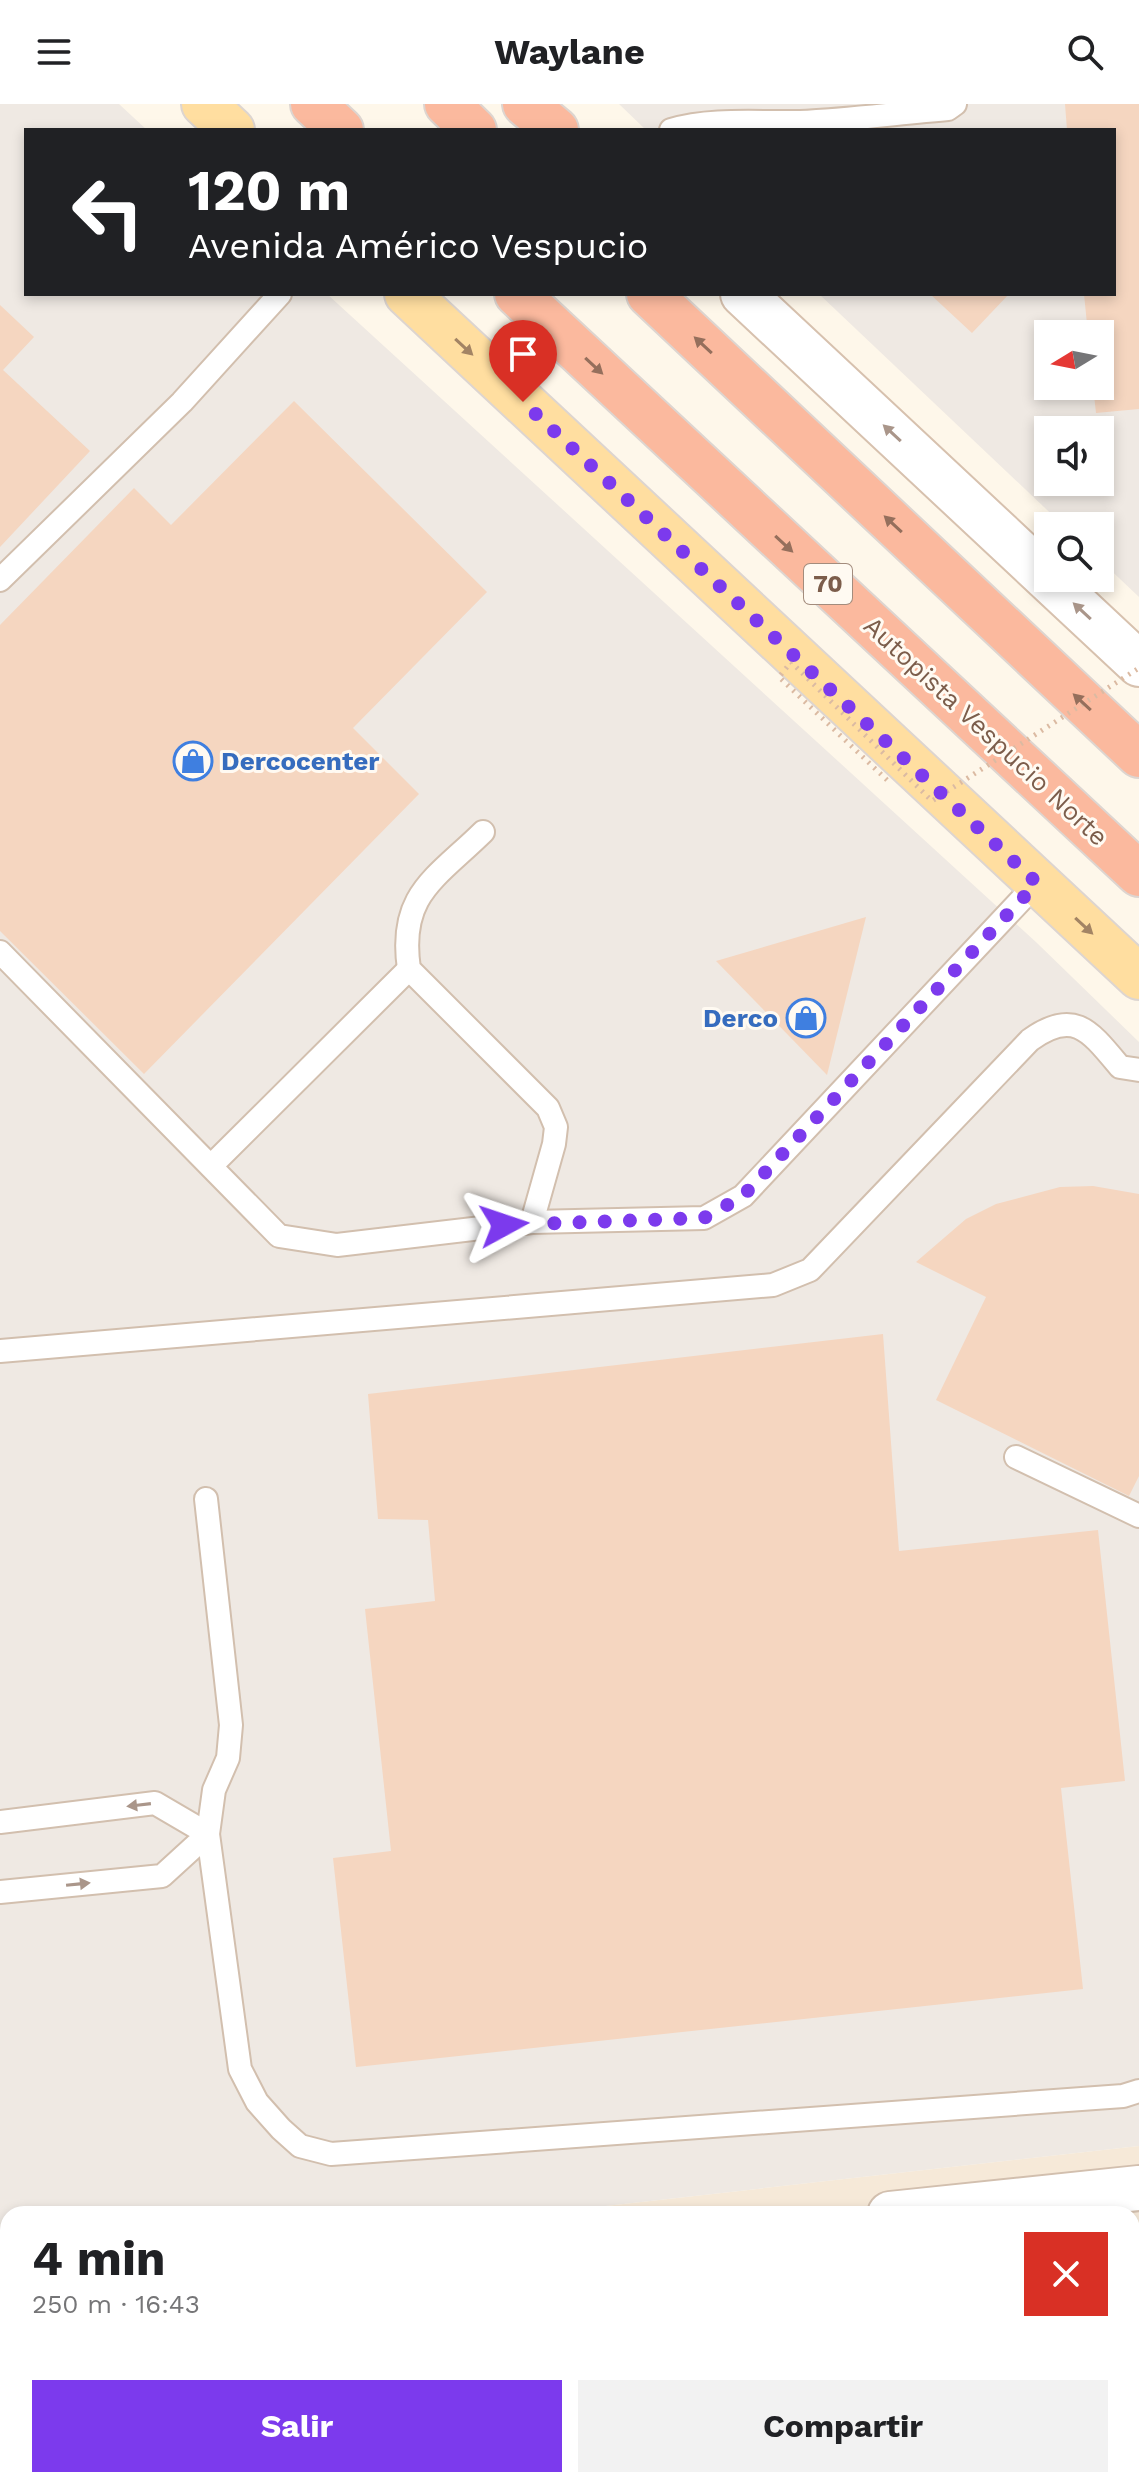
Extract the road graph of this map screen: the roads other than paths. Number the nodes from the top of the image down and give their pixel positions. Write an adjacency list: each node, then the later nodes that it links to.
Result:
1 (204, 104): 7 (main road)
2 (313, 104): 8 (highway)
3 (447, 104): 9 (highway)
4 (525, 104): 10 (highway)
5 (555, 104): 11 (main road)
6 (955, 104): 12 (lane)
7 (230, 128)
8 (339, 128)
9 (472, 128)
10 (554, 128)
11 (578, 128)
12 (678, 128)
13 (278, 296): 18 (lane)
14 (409, 296): 23 (main road, one-way to 23)
15 (519, 296): 22 (highway, Autopista Vespucio Norte / 70, one-way to 22)
16 (651, 296): 20 (highway, one-way to 16)
17 (745, 296): 19 (main road, one-way to 17)
18 (0, 580)
19 (1139, 666)
20 (1139, 755)
21 (483, 832): 25 (lane)
22 (1139, 874)
23 (1037, 883): 26 (main road, one-way to 26); 29 (lane)
24 (0, 952): 28 (lane)
25 (409, 969): 28 (lane); 29 (lane)
26 (1139, 977)
27 (1139, 1070): 30 (lane)
28 (211, 1166): 29 (lane)
29 (532, 1222)
30 (0, 1351)
31 (1016, 1457): 33 (lane)
32 (206, 1499): 35 (lane)
33 (1139, 1516)
34 (0, 1822): 35 (lane, one-way to 34)
35 (208, 1834): 36 (lane, one-way to 35); 37 (lane)
36 (0, 1892)
37 (1139, 2091)
38 (1139, 2188): 39 (main road)
39 (980, 2206)

